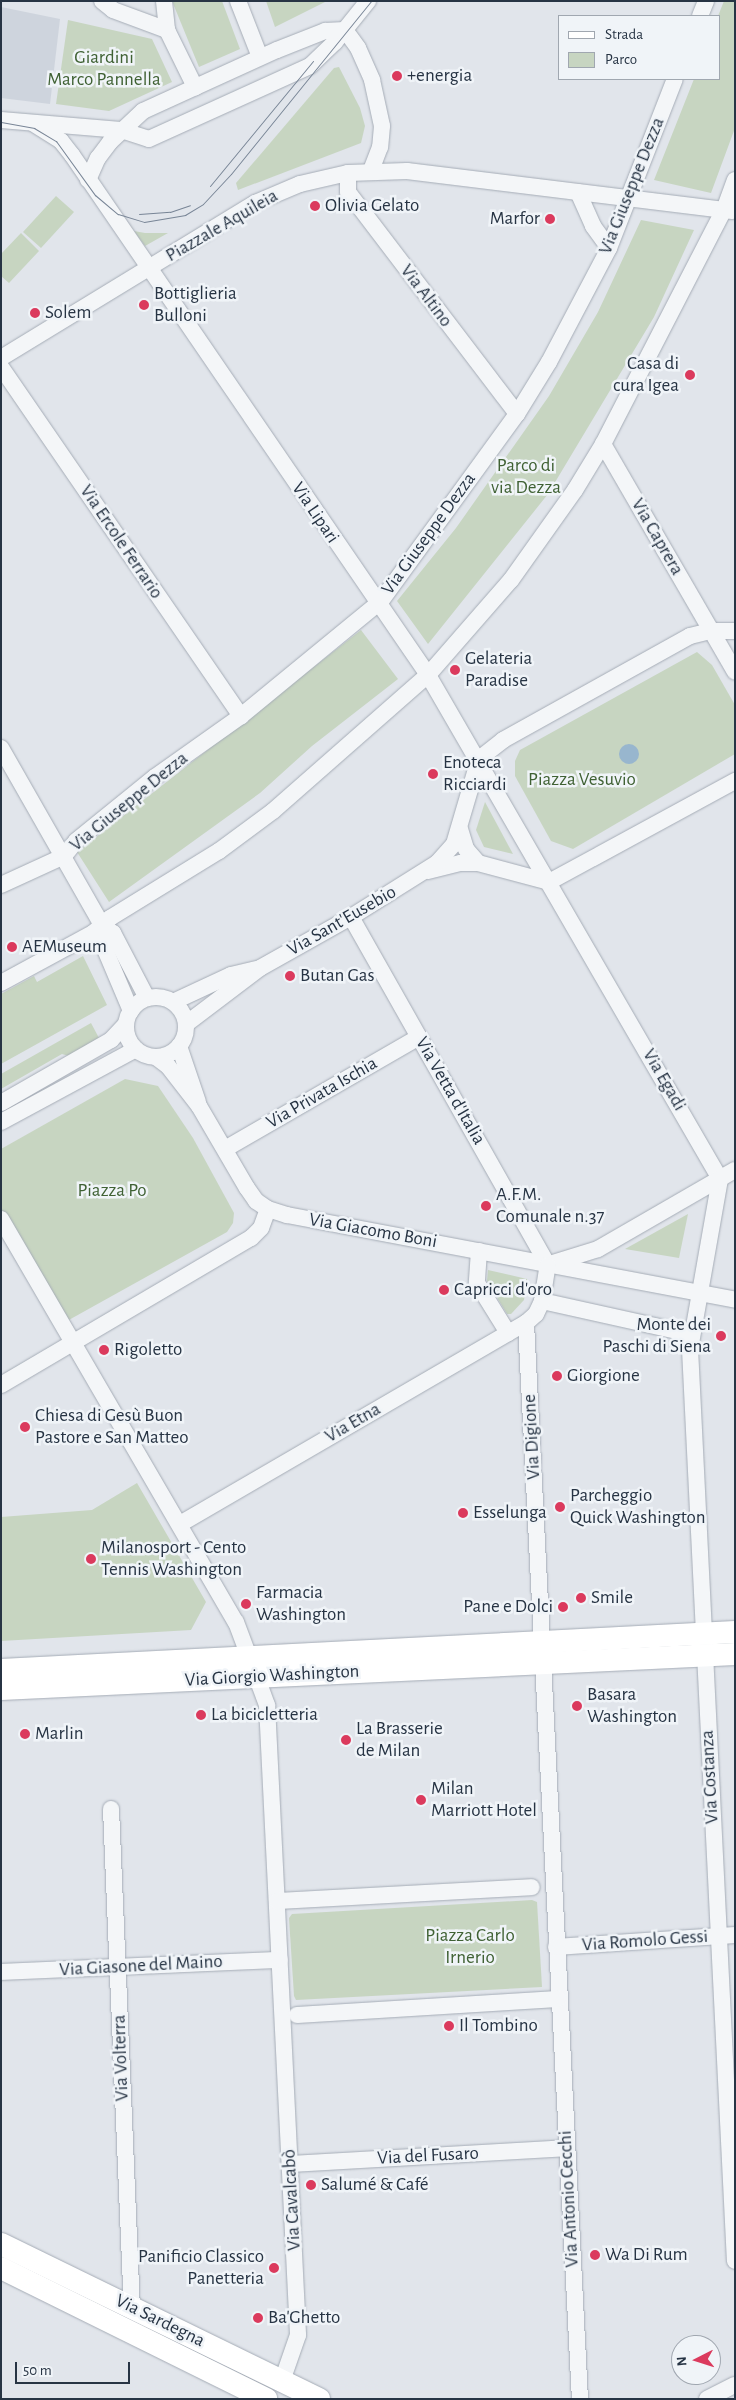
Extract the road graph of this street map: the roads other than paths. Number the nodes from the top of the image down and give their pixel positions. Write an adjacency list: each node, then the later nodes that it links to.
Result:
1 (102, 1): 7 (street)
2 (164, 1): 7 (street)
3 (238, 1): 9 (street)
4 (368, 1): 8 (street)
5 (706, 1): 6 (street)
6 (700, 15)
7 (167, 30): 11 (street)
8 (345, 30): 9 (street); 14 (street); 15 (street)
9 (260, 57): 11 (street)
10 (675, 80): 22 (street, Via Giuseppe Dezza)
11 (195, 87): 14 (street)
12 (1, 120): 13 (street)
13 (34, 124): 14 (street); 19 (street, Piazzale Aquileia)
14 (121, 130): 19 (street)
15 (380, 147): 16 (street); 17 (street)
16 (371, 170): 17 (street, Piazzale Aquileia); 18 (street, Piazzale Aquileia)
17 (407, 171): 21 (street, Piazzale Aquileia)
18 (348, 173): 25 (street, Piazzale Aquileia); 28 (street, Via Altino)
19 (88, 180): 25 (street, Piazzale Aquileia)
20 (735, 180): 23 (street)
21 (578, 192): 22 (street, Piazzale Aquileia); 24 (street)
22 (628, 198): 23 (street, Piazzale Aquileia); 24 (street, Via Giuseppe Dezza)
23 (729, 211): 29 (street)
24 (609, 248): 28 (street, Via Giuseppe Dezza)
25 (148, 268): 26 (street); 30 (street, Via Lipari)
26 (1, 358)
27 (1, 367): 35 (street, Via Ercole Ferrario)
28 (518, 414): 30 (street, Via Giuseppe Dezza)
29 (603, 444): 31 (street, Via Caprera); 34 (street)
30 (378, 604): 34 (street, Via Lipari); 35 (street, Via Giuseppe Dezza)
31 (710, 631): 32 (street); 33 (street); 37 (street)
32 (735, 631)
33 (735, 672)
34 (428, 674): 37 (street, Via Lipari); 46 (street)
35 (241, 716): 40 (street, Via Giuseppe Dezza)
36 (1, 748): 40 (street)
37 (479, 760): 39 (street); 43 (street)
38 (735, 781): 43 (street)
39 (460, 829): 41 (street); 42 (street)
40 (64, 856): 44 (street); 46 (street)
41 (478, 863): 42 (street); 43 (street)
42 (423, 873): 45 (street, Via Sant'Eusebio)
43 (550, 882): 62 (street, Via Egadi)
44 (1, 885)
45 (351, 917): 47 (street, Via Sant'Eusebio); 53 (street, Via Vetta d'Italia)
46 (103, 927): 48 (street); 49 (street); 51 (street)
47 (260, 968): 50 (street, Via Sant'Eusebio); 52 (street, Via Sant'Eusebio)
48 (1, 983)
49 (147, 998): 50 (street); 51 (street)
50 (173, 1002): 52 (street)
51 (129, 1017): 55 (street); 57 (street)
52 (186, 1024): 54 (street)
53 (419, 1038): 60 (street, Via Privata Ischia); 66 (street, Via Vetta d'Italia)
54 (179, 1046): 56 (street); 58 (street)
55 (136, 1049): 56 (street); 59 (street)
56 (156, 1057): 58 (street)
57 (1, 1103)
58 (199, 1106): 60 (street)
59 (1, 1122)
60 (225, 1149): 63 (street)
61 (735, 1170): 62 (street, Via Giacomo Boni)
62 (720, 1179): 66 (street, Via Giacomo Boni); 67 (street)
63 (268, 1209): 65 (street, Via Giacomo Boni); 73 (street)
64 (1, 1219): 73 (street)
65 (479, 1251): 66 (street, Via Giacomo Boni); 71 (street)
66 (548, 1265): 67 (street, Via Giacomo Boni); 69 (street)
67 (698, 1293): 68 (street, Via Giacomo Boni); 72 (street, Via Costanza)
68 (735, 1300)
69 (542, 1301): 70 (street); 72 (street)
70 (526, 1323): 71 (street, Via Etna); 78 (street, Via Digione)
71 (508, 1333): 75 (street, Via Etna)
72 (691, 1334): 77 (street, Via Costanza)
73 (75, 1343): 74 (street); 75 (street)
74 (1, 1385)
75 (180, 1524): 81 (street)
76 (735, 1632): 77 (street, Via Giorgio Washington)
77 (703, 1633): 78 (street, Via Giorgio Washington); 80 (street, Via Costanza)
78 (542, 1652): 80 (street, Via Giorgio Washington); 81 (street, Via Giorgio Washington); 89 (street, Via Digione)
79 (735, 1654): 80 (street, Via Giorgio Washington)
80 (704, 1655): 88 (street, Via Costanza)
81 (253, 1667): 82 (street, Via Giorgio Washington); 83 (street, Via Giorgio Washington); 86 (street)
82 (1, 1670)
83 (1, 1689)
84 (111, 1809): 91 (street, Via Volterra)
85 (532, 1887): 86 (street)
86 (277, 1900): 90 (street)
87 (735, 1935): 88 (street, Via Romolo Gessi)
88 (718, 1936): 89 (street, Via Romolo Gessi); 97 (street, Via Costanza)
89 (556, 1947): 93 (street)
90 (280, 1960): 91 (street, Via Giasone del Maino); 94 (street)
91 (118, 1968): 92 (street, Via Giasone del Maino); 101 (street, Via Volterra)
92 (1, 1972)
93 (558, 1999): 94 (street); 95 (street, Via Antonio Cecchi)
94 (290, 2015): 96 (street, Via Cavalcabò)
95 (566, 2148): 96 (street, Via del Fusaro); 106 (street, Via Antonio Cecchi)
96 (290, 2164): 103 (street, Via Cavalcabò)
97 (733, 2181): 99 (street, Via Costanza)
98 (1, 2244): 101 (street, Via Sardegna)
99 (735, 2261)
100 (1, 2268): 101 (street, Via Sardegna)
101 (130, 2318): 103 (street, Via Sardegna); 104 (street, Via Sardegna)
102 (735, 2385): 107 (street)
103 (278, 2390): 105 (street, Via Sardegna)
104 (266, 2399)
105 (319, 2399)
106 (580, 2399)
107 (707, 2399)

